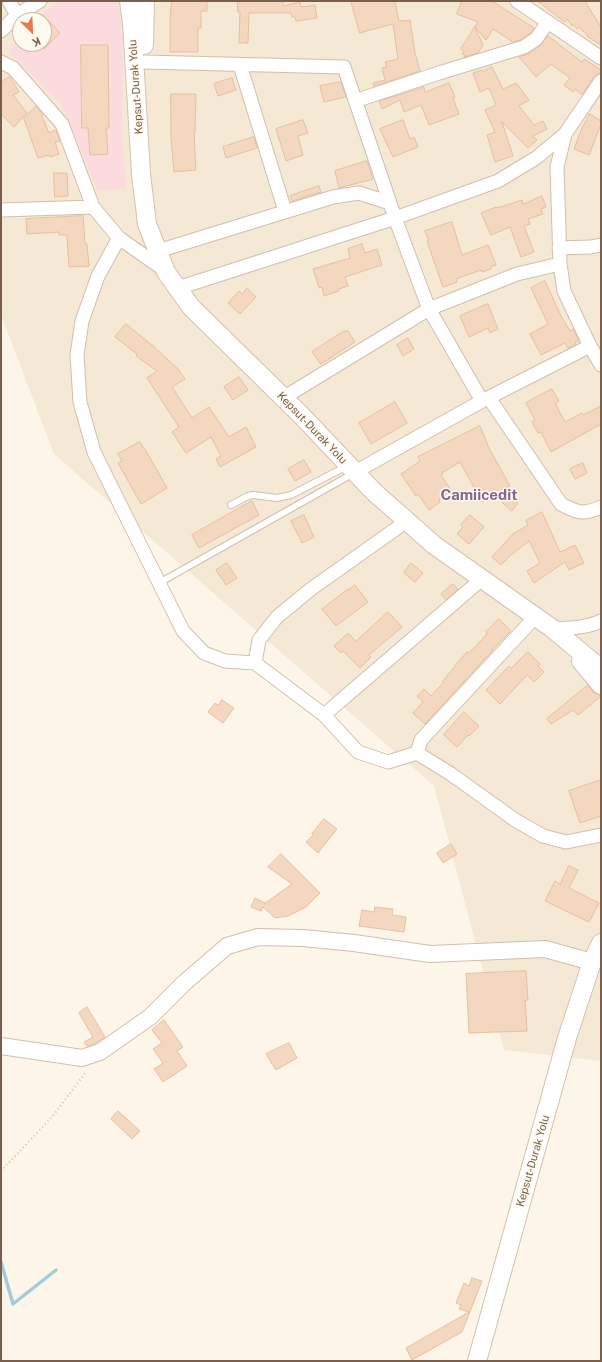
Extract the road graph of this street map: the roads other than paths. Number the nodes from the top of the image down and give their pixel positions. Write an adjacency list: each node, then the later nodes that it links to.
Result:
1 (9, 1): 6 (street)
2 (40, 1): 7 (street)
3 (129, 1): 18 (main road, Kepsut-Durak Yolu)
4 (145, 1): 13 (main road, Kepsut-Durak Yolu)
5 (517, 1): 9 (street)
6 (14, 12)
7 (21, 12)
8 (12, 19): 10 (street)
9 (548, 22): 11 (street); 16 (street)
10 (1, 31)
11 (601, 58)
12 (1, 62): 20 (street)
13 (144, 62): 14 (street); 18 (main road, Kepsut-Durak Yolu)
14 (240, 65): 16 (street); 22 (street)
15 (601, 81): 17 (street)
16 (355, 101): 19 (street)
17 (565, 134): 23 (street); 26 (street)
18 (142, 174): 27 (main road, Kepsut-Durak Yolu)
19 (390, 203): 22 (street); 23 (street)
20 (93, 207): 21 (street); 24 (street)
21 (1, 210)
22 (284, 211): 27 (street)
23 (395, 218): 30 (street); 31 (street)
24 (119, 238): 29 (street); 41 (street)
25 (601, 244): 26 (street)
26 (559, 248): 28 (street)
27 (158, 251): 29 (main road, Kepsut-Durak Yolu)
28 (560, 264): 31 (street); 32 (street)
29 (166, 272): 30 (main road, Kepsut-Durak Yolu)
30 (178, 288): 34 (main road, Kepsut-Durak Yolu)
31 (429, 308): 34 (street); 35 (street)
32 (590, 346): 33 (street); 35 (street)
33 (601, 365)
34 (283, 398): 36 (main road, Kepsut-Durak Yolu)
35 (486, 399): 36 (street); 38 (street)
36 (352, 468): 37 (lane); 39 (main road, Kepsut-Durak Yolu); 41 (lane)
37 (231, 505)
38 (601, 507)
39 (407, 521): 40 (main road, Kepsut-Durak Yolu); 45 (street)
40 (483, 578): 42 (main road, Kepsut-Durak Yolu); 48 (street)
41 (159, 583): 45 (street)
42 (536, 616): 44 (main road, Kepsut-Durak Yolu); 49 (street)
43 (601, 621): 44 (street)
44 (553, 629): 46 (main road, Kepsut-Durak Yolu); 47 (main road, Kepsut-Durak Yolu)
45 (255, 663): 48 (street)
46 (601, 669)
47 (601, 685)
48 (324, 714): 49 (street)
49 (417, 753): 50 (street)
50 (601, 835)
51 (601, 944): 52 (main road, Kepsut-Durak Yolu)
52 (597, 956): 53 (street); 54 (main road, Kepsut-Durak Yolu)
53 (1, 1046)
54 (477, 1361)

